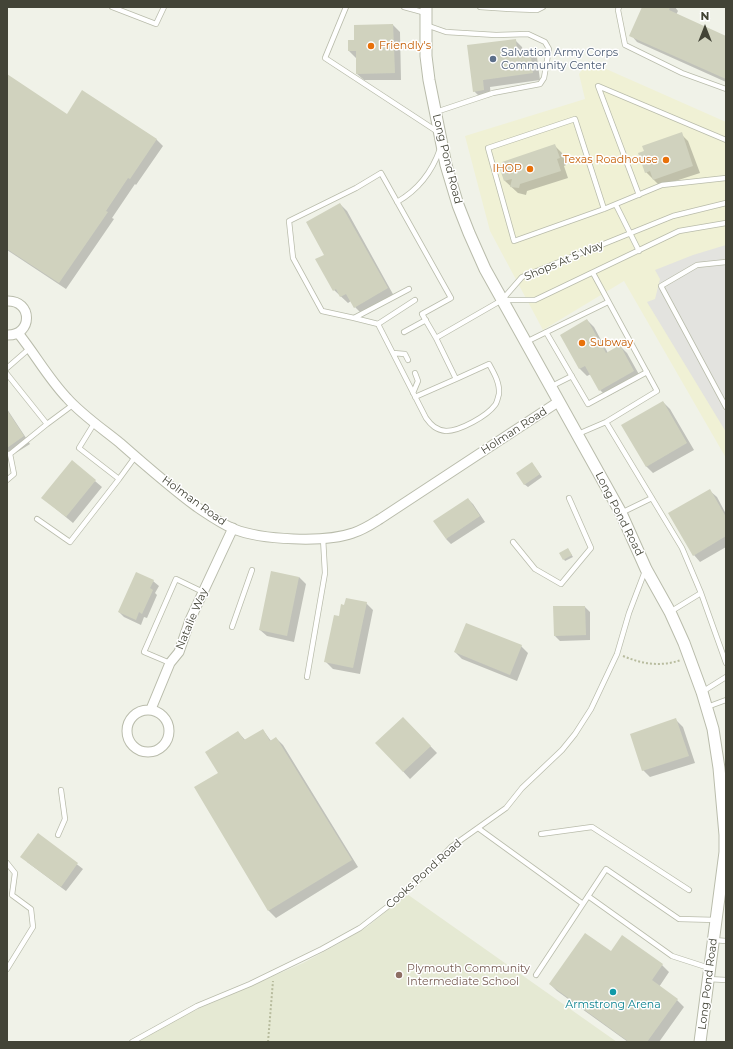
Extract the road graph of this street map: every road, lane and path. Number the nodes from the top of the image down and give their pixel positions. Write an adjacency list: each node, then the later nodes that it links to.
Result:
1 (112, 7): 2 (lane)
2 (164, 7)
3 (346, 7): 13 (lane)
4 (404, 7): 9 (lane)
5 (480, 7): 8 (lane)
6 (543, 7): 8 (lane)
7 (619, 7): 11 (lane)
8 (512, 8)
9 (426, 10): 10 (street, Long Pond Road)
10 (426, 25): 12 (street, Long Pond Road); 12 (lane)
11 (726, 89)
12 (435, 112): 13 (street, Long Pond Road)
13 (441, 139): 17 (lane); 28 (street, Long Pond Road)
14 (726, 140): 16 (lane)
15 (726, 178): 16 (lane)
16 (639, 195): 19 (lane)
17 (397, 202): 31 (lane); 32 (lane)
18 (726, 203): 22 (lane, Shops At 5 Way)
19 (616, 205): 20 (lane); 22 (lane)
20 (604, 209): 20 (lane)
21 (726, 223): 23 (lane, Shops At 5 Way)
22 (631, 233): 23 (lane); 28 (lane, Shops At 5 Way)
23 (639, 251): 25 (lane, Shops At 5 Way)
24 (726, 262): 53 (lane)
25 (593, 273): 28 (lane, Shops At 5 Way); 30 (lane)
26 (410, 289): 31 (lane)
27 (415, 300): 33 (lane)
28 (502, 300): 38 (lane); 39 (street, Long Pond Road)
29 (7, 301): 36 (street)
30 (608, 302): 35 (lane); 44 (lane)
31 (354, 318): 33 (lane)
32 (426, 320): 34 (lane); 38 (lane)
33 (378, 324): 41 (lane)
34 (404, 332)
35 (546, 332): 39 (lane); 47 (lane)
36 (18, 333): 37 (street); 40 (street, Holman Road)
37 (7, 335)
38 (436, 338): 48 (lane)
39 (526, 342): 49 (street, Long Pond Road)
40 (30, 348): 43 (lane); 52 (street, Holman Road)
41 (393, 353): 42 (lane); 50 (lane)
42 (408, 360)
43 (7, 368)
44 (647, 372): 47 (lane); 55 (lane)
45 (415, 373): 50 (lane)
46 (7, 374): 56 (lane)
47 (572, 376): 49 (lane)
48 (456, 379): 50 (lane); 50 (lane)
49 (550, 387): 51 (street, Long Pond Road)
50 (414, 395)
51 (558, 402): 57 (street, Long Pond Road); 67 (street, Holman Road)
52 (74, 404): 54 (street, Holman Road); 56 (lane)
53 (726, 407)
54 (95, 422): 59 (street, Holman Road); 60 (lane)
55 (606, 422): 57 (lane); 63 (lane)
56 (47, 424): 58 (lane)
57 (577, 435): 64 (street, Long Pond Road)
58 (8, 454): 61 (lane)
59 (136, 457): 60 (lane); 66 (street, Holman Road)
60 (119, 479): 65 (lane)
61 (7, 480)
62 (569, 498): 68 (lane)
63 (652, 498): 64 (lane); 72 (lane)
64 (621, 513): 69 (street, Long Pond Road)
65 (37, 519)
66 (233, 528): 67 (street, Holman Road); 71 (street, Natalie Way)
67 (323, 538): 79 (lane)
68 (513, 542)
69 (646, 569): 73 (street, Long Pond Road); 75 (lane, Cooks Pond Road)
70 (252, 570): 74 (lane)
71 (204, 592): 77 (street, Natalie Way); 77 (lane)
72 (701, 593): 73 (lane); 78 (lane)
73 (670, 612): 76 (street, Long Pond Road)
74 (232, 627)
75 (617, 654): 76 (path); 87 (lane, Cooks Pond Road)
76 (689, 658): 81 (street, Long Pond Road)
77 (170, 663): 84 (street, Natalie Way)
78 (726, 663)
79 (307, 677)
80 (726, 677): 81 (lane)
81 (702, 692): 83 (street, Long Pond Road)
82 (726, 700): 83 (lane)
83 (707, 707): 85 (street, Long Pond Road)
84 (151, 709): 84 (street)
85 (722, 767): 90 (street, Long Pond Road)
86 (61, 790): 89 (lane)
87 (478, 828): 94 (lane); 99 (lane, Cooks Pond Road)
88 (541, 834): 92 (lane)
89 (58, 835)
90 (726, 852): 95 (street, Long Pond Road)
91 (7, 862): 98 (lane)
92 (689, 890)
93 (588, 896): 94 (lane); 95 (lane); 100 (lane)
94 (583, 904): 101 (lane)
95 (717, 920): 96 (street, Long Pond Road)
96 (714, 940): 97 (lane); 100 (street, Long Pond Road)
97 (726, 941)
98 (7, 969)
99 (274, 972): 103 (lane, Cooks Pond Road); 104 (path)
100 (709, 973): 102 (lane); 105 (street, Long Pond Road)
101 (536, 975)
102 (726, 980)
103 (132, 1042)
104 (268, 1042)
105 (700, 1042)

